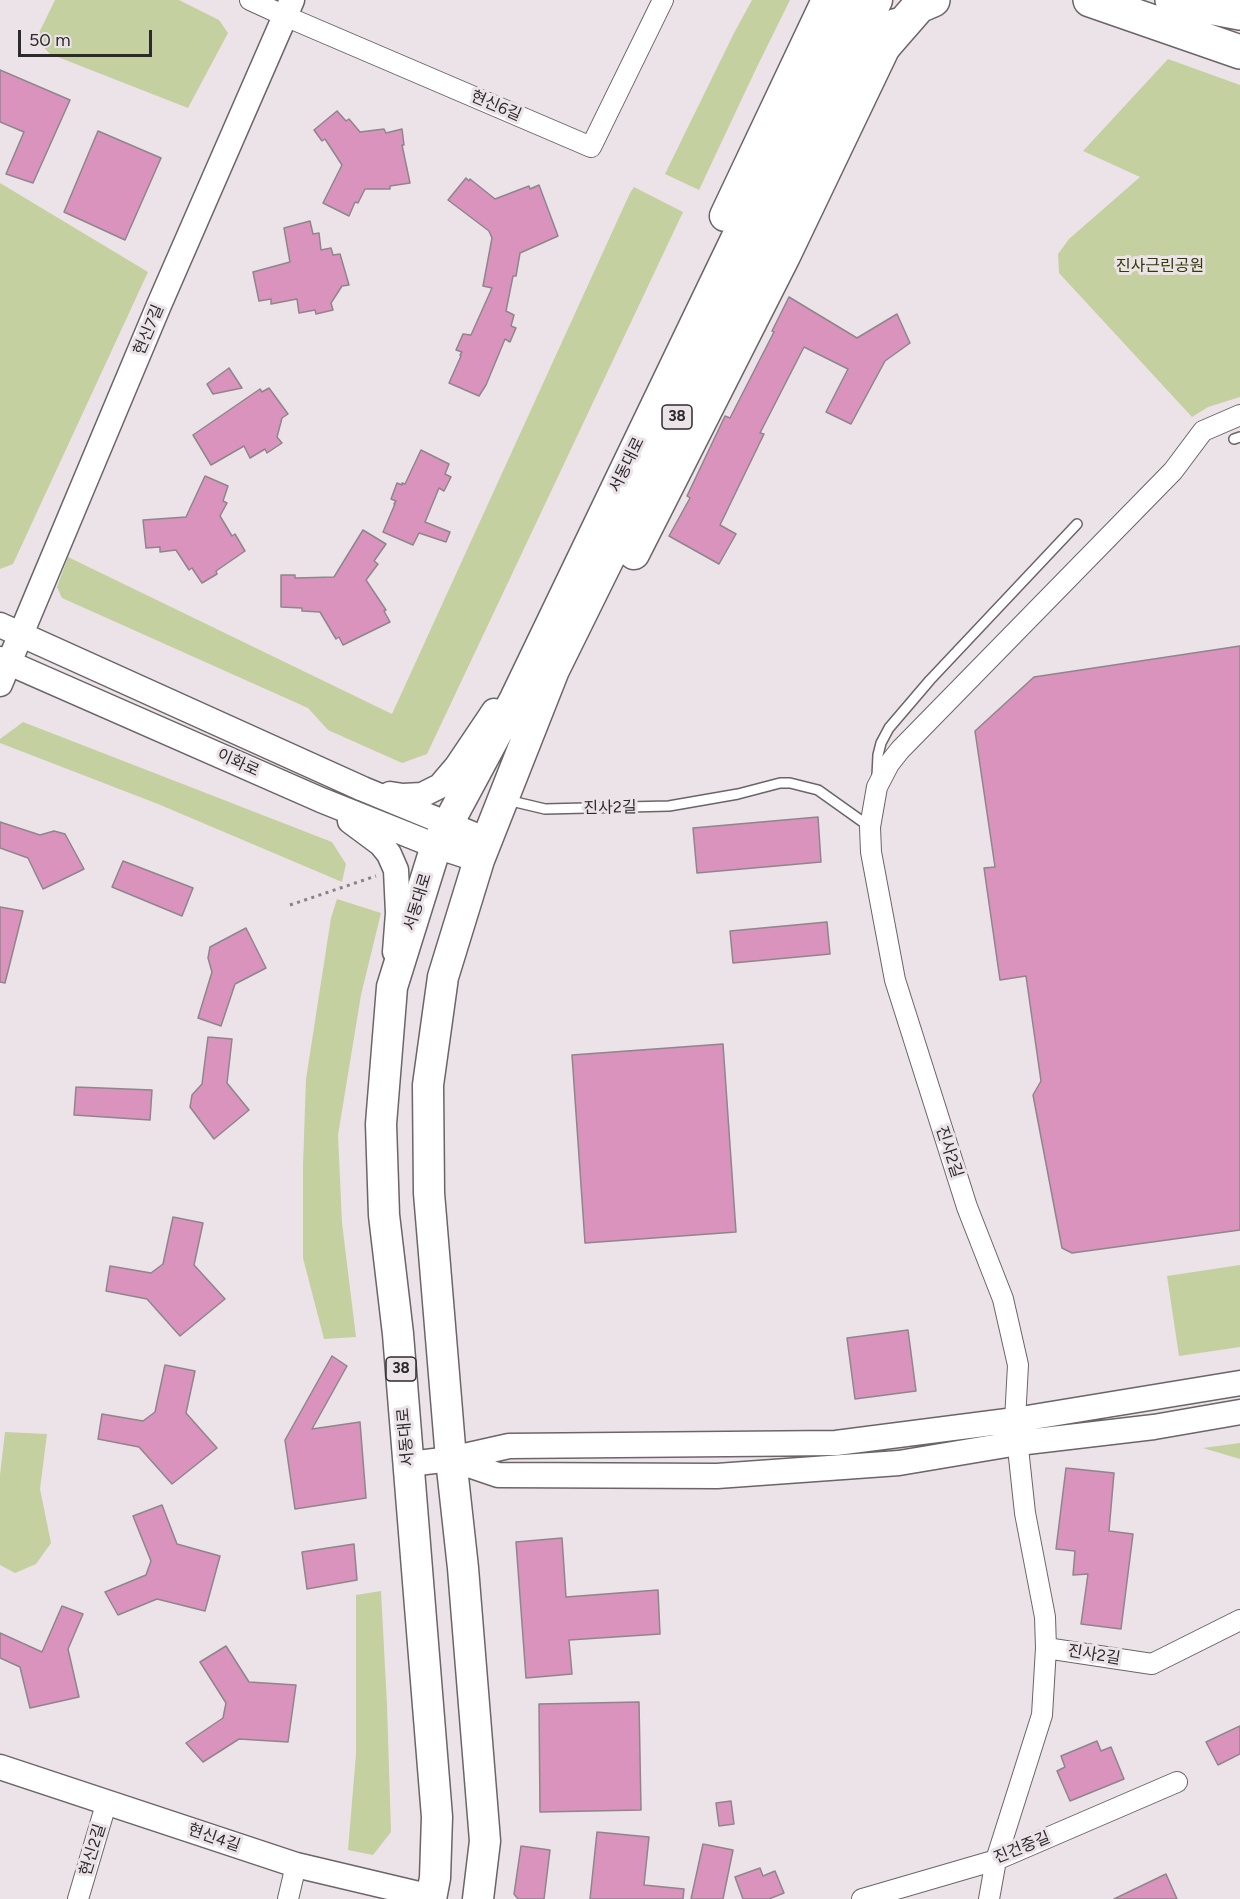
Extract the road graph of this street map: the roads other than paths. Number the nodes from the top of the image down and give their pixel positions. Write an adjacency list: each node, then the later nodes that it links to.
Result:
1 (250, 0): 9 (street, 현신6길)
2 (663, 0): 9 (street, 현신6길)
3 (827, 0): 18 (main road)
4 (855, 0): 23 (main road, 서동대로 / 38)
5 (933, 0): 11 (highway)
6 (1089, 0): 12 (highway)
7 (1175, 1): 10 (highway)
8 (898, 3): 11 (main road); 25 (main road, 서동대로 / 38)
9 (288, 8): 15 (street, 현신7길)
10 (1240, 13)
11 (885, 45): 22 (main road)
12 (1240, 52)
13 (1240, 416): 19 (street)
14 (1077, 524): 19 (lane)
15 (11, 630): 16 (street, 현신7길); 20 (street)
16 (5, 661): 17 (street, 현신7길); 21 (street, 이화로)
17 (0, 684)
18 (494, 711): 20 (street); 23 (main road)
19 (877, 787): 24 (street)
20 (363, 789): 23 (street)
21 (321, 800): 23 (street, 이화로); 26 (street)
22 (507, 800): 24 (lane, 진사2길); 25 (main road)
23 (445, 827): 25 (street); 26 (main road, 서동대로 / 38)
24 (870, 827): 29 (street, 진사2길)
25 (483, 850): 30 (main road, 서동대로 / 38)
26 (392, 987): 31 (main road, 서동대로 / 38)
27 (1240, 1383): 29 (street)
28 (1240, 1412): 29 (street)
29 (1016, 1431): 30 (street); 30 (street); 33 (street, 진사2길)
30 (451, 1459): 31 (street); 42 (main road, 서동대로 / 38)
31 (409, 1464): 39 (main road, 서동대로 / 38)
32 (1240, 1620): 33 (street, 진사2길)
33 (1046, 1648): 37 (street)
34 (0, 1767): 36 (street, 현신4길)
35 (1177, 1782): 37 (street, 진건중길)
36 (107, 1801): 38 (street, 현신4길); 40 (street, 현신2길)
37 (996, 1860): 43 (street, 진건중길); 44 (street)
38 (296, 1865): 39 (street, 현신4길); 41 (street)
39 (431, 1898)
40 (78, 1899)
41 (288, 1899)
42 (478, 1899)
43 (862, 1899)
44 (989, 1899)

